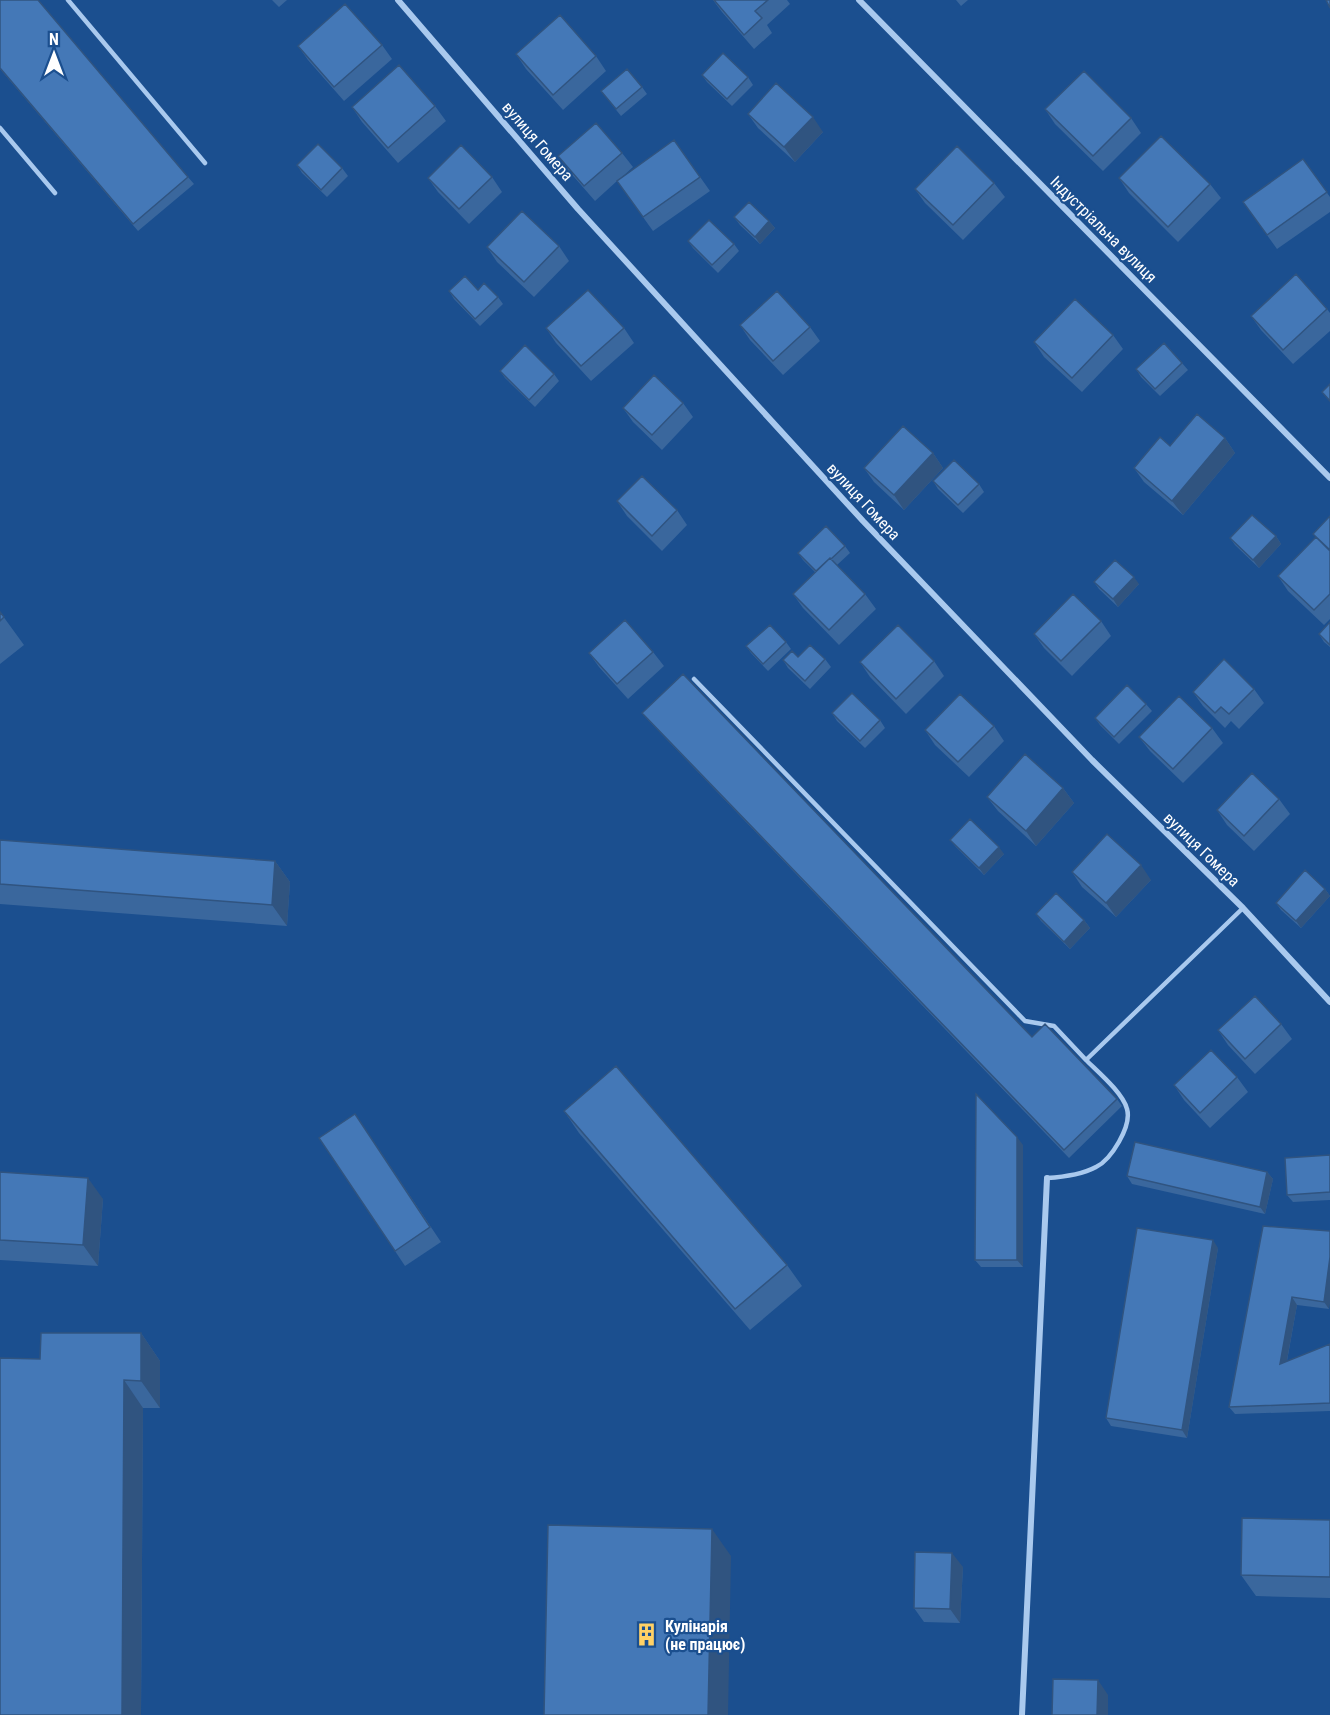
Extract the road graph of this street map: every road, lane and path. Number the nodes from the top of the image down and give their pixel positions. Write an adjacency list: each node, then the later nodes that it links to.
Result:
1 (68, 0): 5 (lane)
2 (398, 0): 9 (street, вулиця Гомера)
3 (859, 0): 7 (street, Індустріальна вулиця)
4 (0, 128): 6 (lane)
5 (205, 163)
6 (55, 193)
7 (1330, 478)
8 (694, 679): 11 (lane)
9 (1243, 908): 10 (street, вулиця Гомера); 11 (lane)
10 (1330, 1002)
11 (1086, 1060): 12 (lane)
12 (1047, 1178): 13 (street)
13 (1022, 1715)

